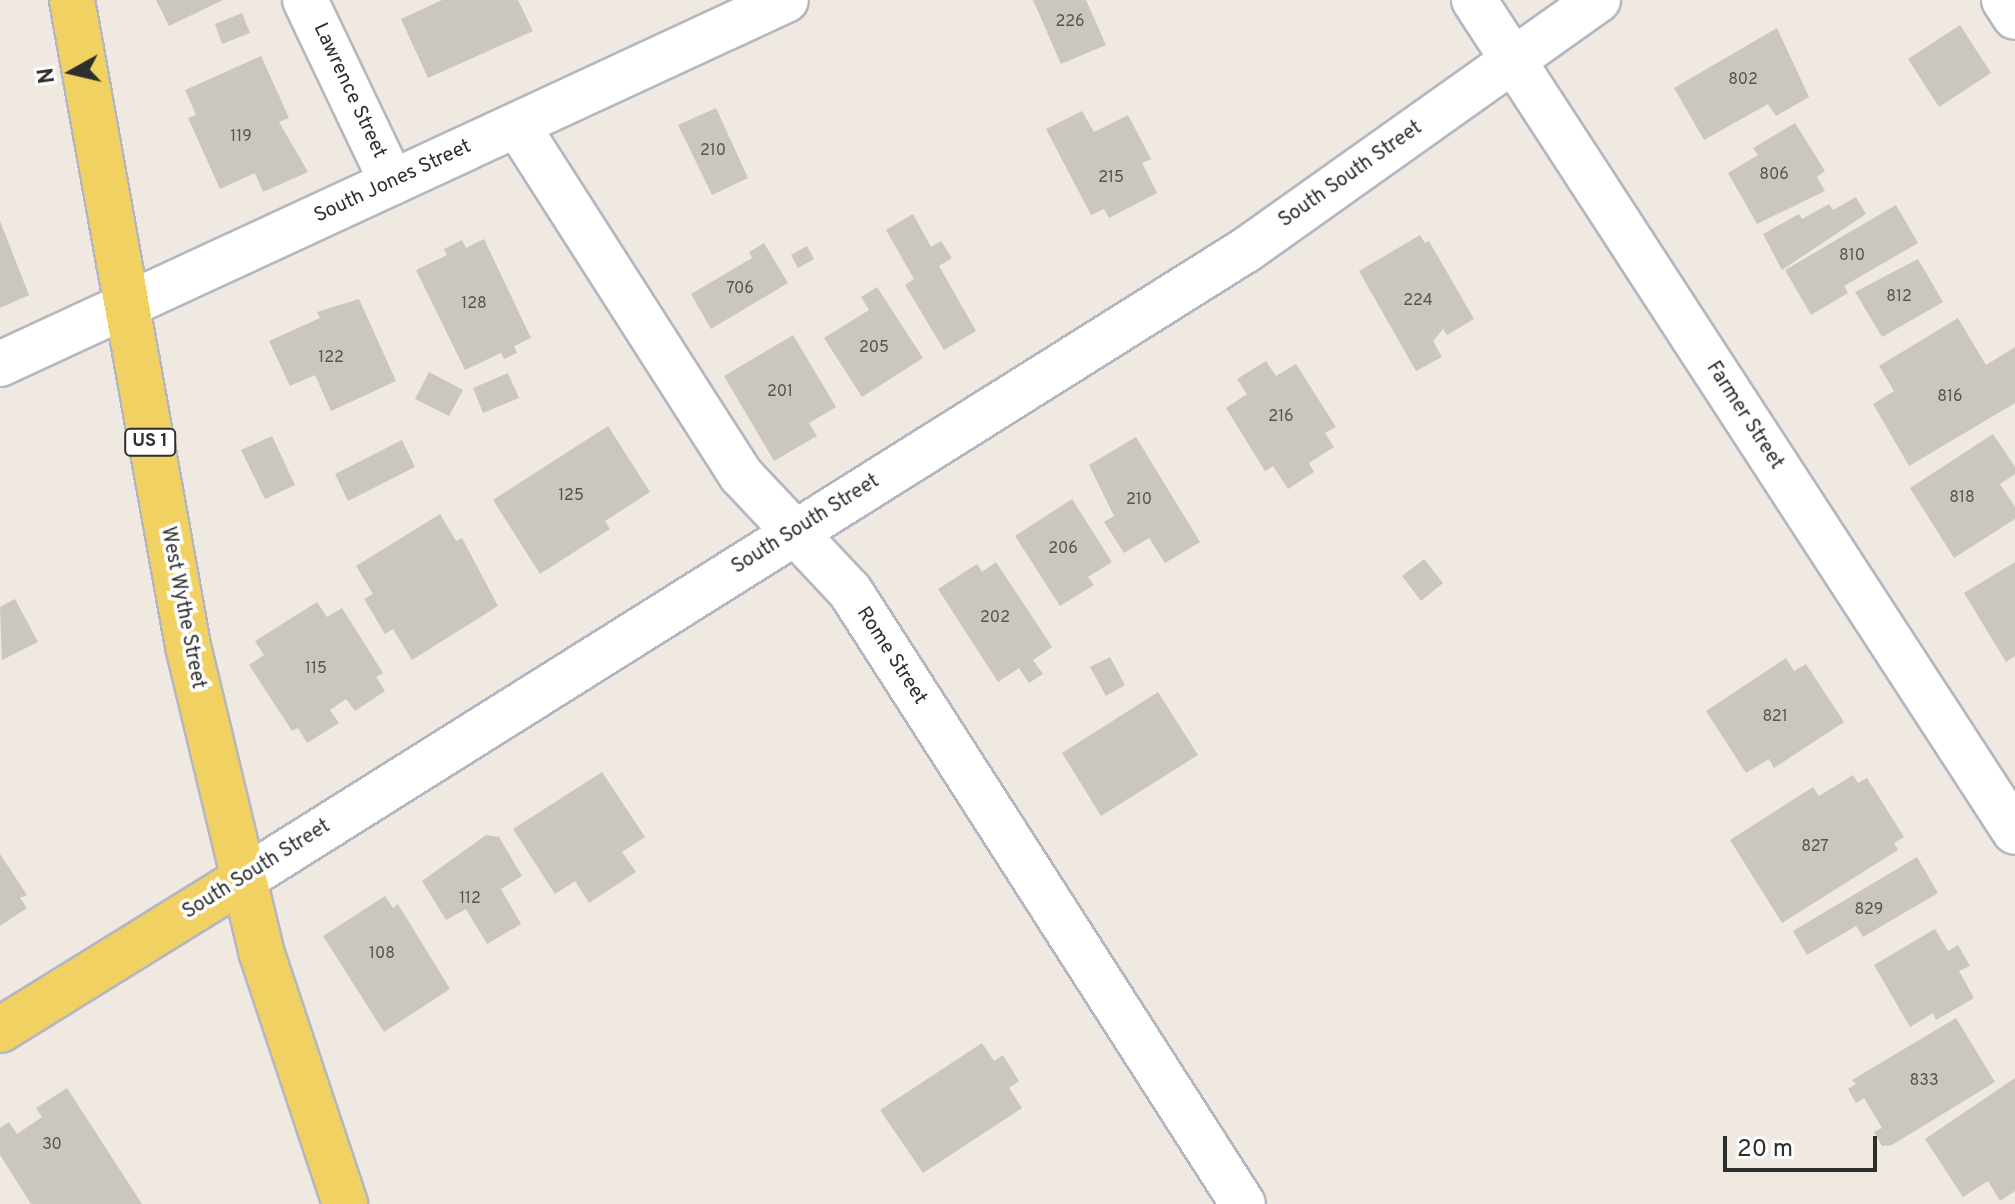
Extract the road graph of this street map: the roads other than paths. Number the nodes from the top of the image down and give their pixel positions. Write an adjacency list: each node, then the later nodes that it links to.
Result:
1 (72, 0): 11 (main road, West Wythe Street / US 1)
2 (305, 0): 10 (street, Lawrence Street)
3 (786, 0): 9 (street, South Jones Street)
4 (1474, 0): 8 (street, Farmer Street)
5 (1598, 0): 8 (street, South South Street)
6 (2004, 0): 7 (street)
7 (2015, 17)
8 (1510, 59): 13 (street, South South Street); 14 (street, Farmer Street)
9 (517, 125): 10 (street, South Jones Street); 13 (street, Rome Street)
10 (392, 182): 11 (street, South Jones Street)
11 (125, 306): 12 (street, South Jones Street); 15 (main road, West Wythe Street / US 1)
12 (0, 364)
13 (794, 532): 15 (street, South South Street); 18 (street, Rome Street)
14 (2015, 832)
15 (242, 880): 16 (main road, South South Street); 17 (main road, West Wythe Street / US 1)
16 (0, 1030)
17 (345, 1204)
18 (1243, 1204)

